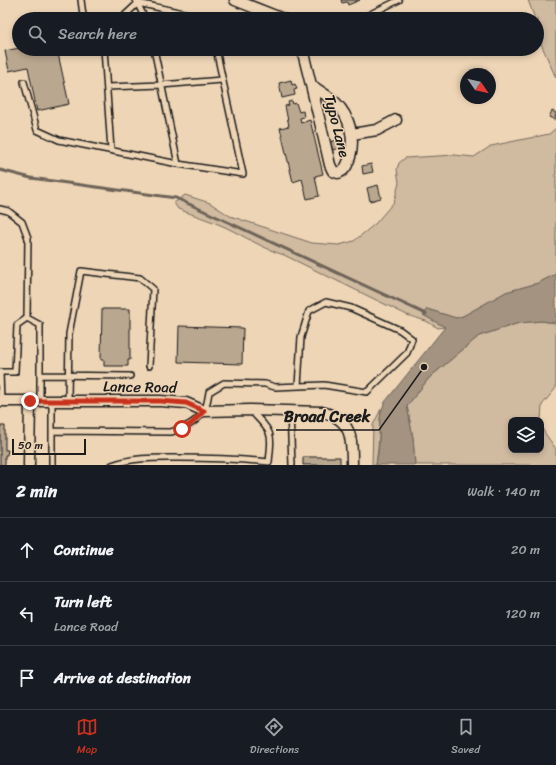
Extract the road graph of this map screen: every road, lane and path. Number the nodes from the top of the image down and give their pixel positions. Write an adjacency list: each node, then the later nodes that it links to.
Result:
1 (81, 0): 5 (lane)
2 (235, 0): 9 (street)
3 (399, 0): 10 (lane)
4 (137, 2): 6 (lane); 7 (lane); 8 (lane)
5 (83, 12)
6 (128, 12)
7 (142, 12)
8 (180, 12)
9 (265, 12)
10 (374, 12)
11 (105, 56): 19 (lane)
12 (155, 56): 17 (lane)
13 (217, 56): 15 (lane)
14 (304, 56): 18 (street, Typo Lane)
15 (222, 80): 17 (lane); 23 (lane)
16 (24, 82): 22 (lane)
17 (161, 85): 19 (lane); 23 (lane)
18 (311, 85): 21 (street, Typo Lane); 21 (street, Typo Lane)
19 (107, 87): 22 (lane)
20 (396, 120): 21 (street, Typo Lane)
21 (352, 134)
22 (111, 150): 23 (lane)
23 (178, 164)
24 (0, 209): 25 (lane)
25 (27, 318): 27 (lane); 28 (lane)
26 (149, 366): 29 (lane)
27 (0, 372): 32 (lane)
28 (41, 375): 29 (lane); 33 (lane)
29 (68, 376): 30 (lane); 35 (lane)
30 (130, 376)
31 (298, 386): 31 (lane); 37 (lane)
32 (0, 401): 33 (street, Lance Road)
33 (35, 401): 34 (street, Lance Road); 41 (street)
34 (52, 401): 35 (street, Lance Road); 39 (lane)
35 (68, 401): 37 (street, Lance Road)
36 (250, 410): 37 (street, Lance Road); 38 (street, Lance Road); 40 (lane)
37 (204, 411): 39 (lane)
38 (290, 411): 44 (lane); 45 (street, Lance Road)
39 (52, 431): 42 (lane)
40 (269, 464): 43 (lane)
41 (29, 465)
42 (52, 465)
43 (112, 465)
44 (292, 465)
45 (352, 465)

